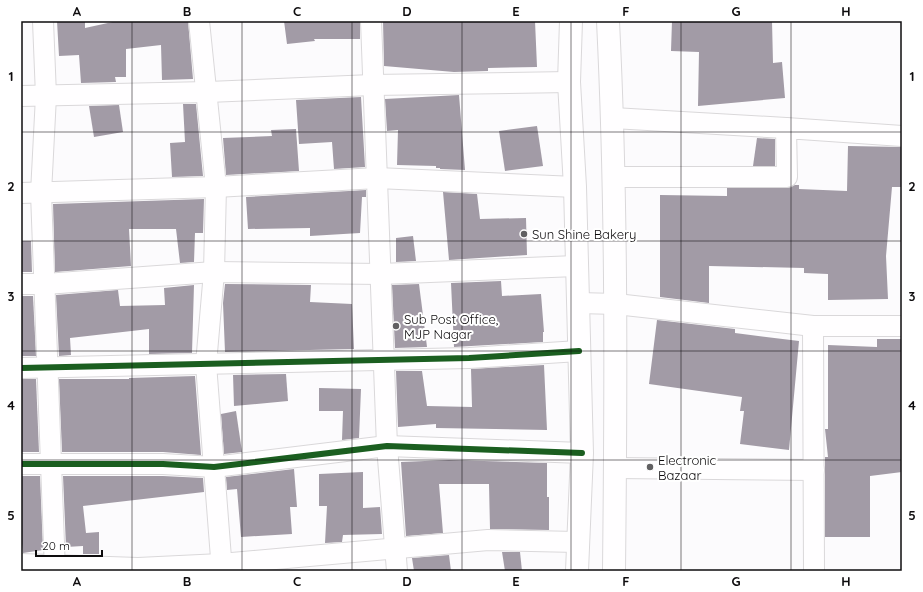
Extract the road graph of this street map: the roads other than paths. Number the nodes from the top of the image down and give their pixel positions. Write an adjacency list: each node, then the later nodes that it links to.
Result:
1 (44, 21): 10 (street)
2 (199, 21): 8 (street)
3 (371, 21): 7 (street)
4 (571, 21): 6 (main road)
5 (608, 21): 11 (main road)
6 (569, 82): 7 (street); 17 (main road)
7 (372, 85): 8 (street); 15 (street)
8 (208, 92): 10 (street); 16 (street)
9 (21, 96): 10 (street)
10 (46, 96): 19 (street)
11 (613, 118): 12 (street); 14 (main road)
12 (786, 128): 13 (street); 14 (street)
13 (902, 136)
14 (614, 177): 26 (main road)
15 (377, 178): 16 (street); 17 (street); 22 (street)
16 (216, 187): 19 (street); 21 (street)
17 (575, 187): 20 (main road)
18 (21, 193): 19 (street)
19 (41, 194): 24 (street)
20 (576, 266): 22 (street); 25 (main road)
21 (214, 272): 22 (street); 24 (street); 31 (street)
22 (381, 274): 30 (street)
23 (21, 284): 24 (street)
24 (45, 284): 32 (street)
25 (578, 303): 26 (street); 29 (main road)
26 (616, 304): 27 (street); 39 (main road)
27 (813, 326): 28 (street); 40 (street)
28 (902, 326)
29 (579, 351): 30 (street); 35 (main road)
30 (383, 358): 31 (street); 34 (street)
31 (206, 364): 32 (street); 38 (street)
32 (46, 366): 33 (street); 36 (street)
33 (21, 368)
34 (388, 446): 35 (street); 38 (street); 42 (street)
35 (582, 453): 41 (main road)
36 (50, 463): 37 (street); 38 (street); 45 (street)
37 (21, 464)
38 (214, 467): 44 (street)
39 (615, 468): 40 (street); 48 (main road)
40 (814, 470): 49 (street)
41 (577, 542): 42 (street); 47 (main road)
42 (395, 548): 44 (street); 46 (street)
43 (21, 564): 45 (street)
44 (222, 567): 45 (street)
45 (55, 568)
46 (397, 571)
47 (577, 571)
48 (614, 571)
49 (814, 571)

